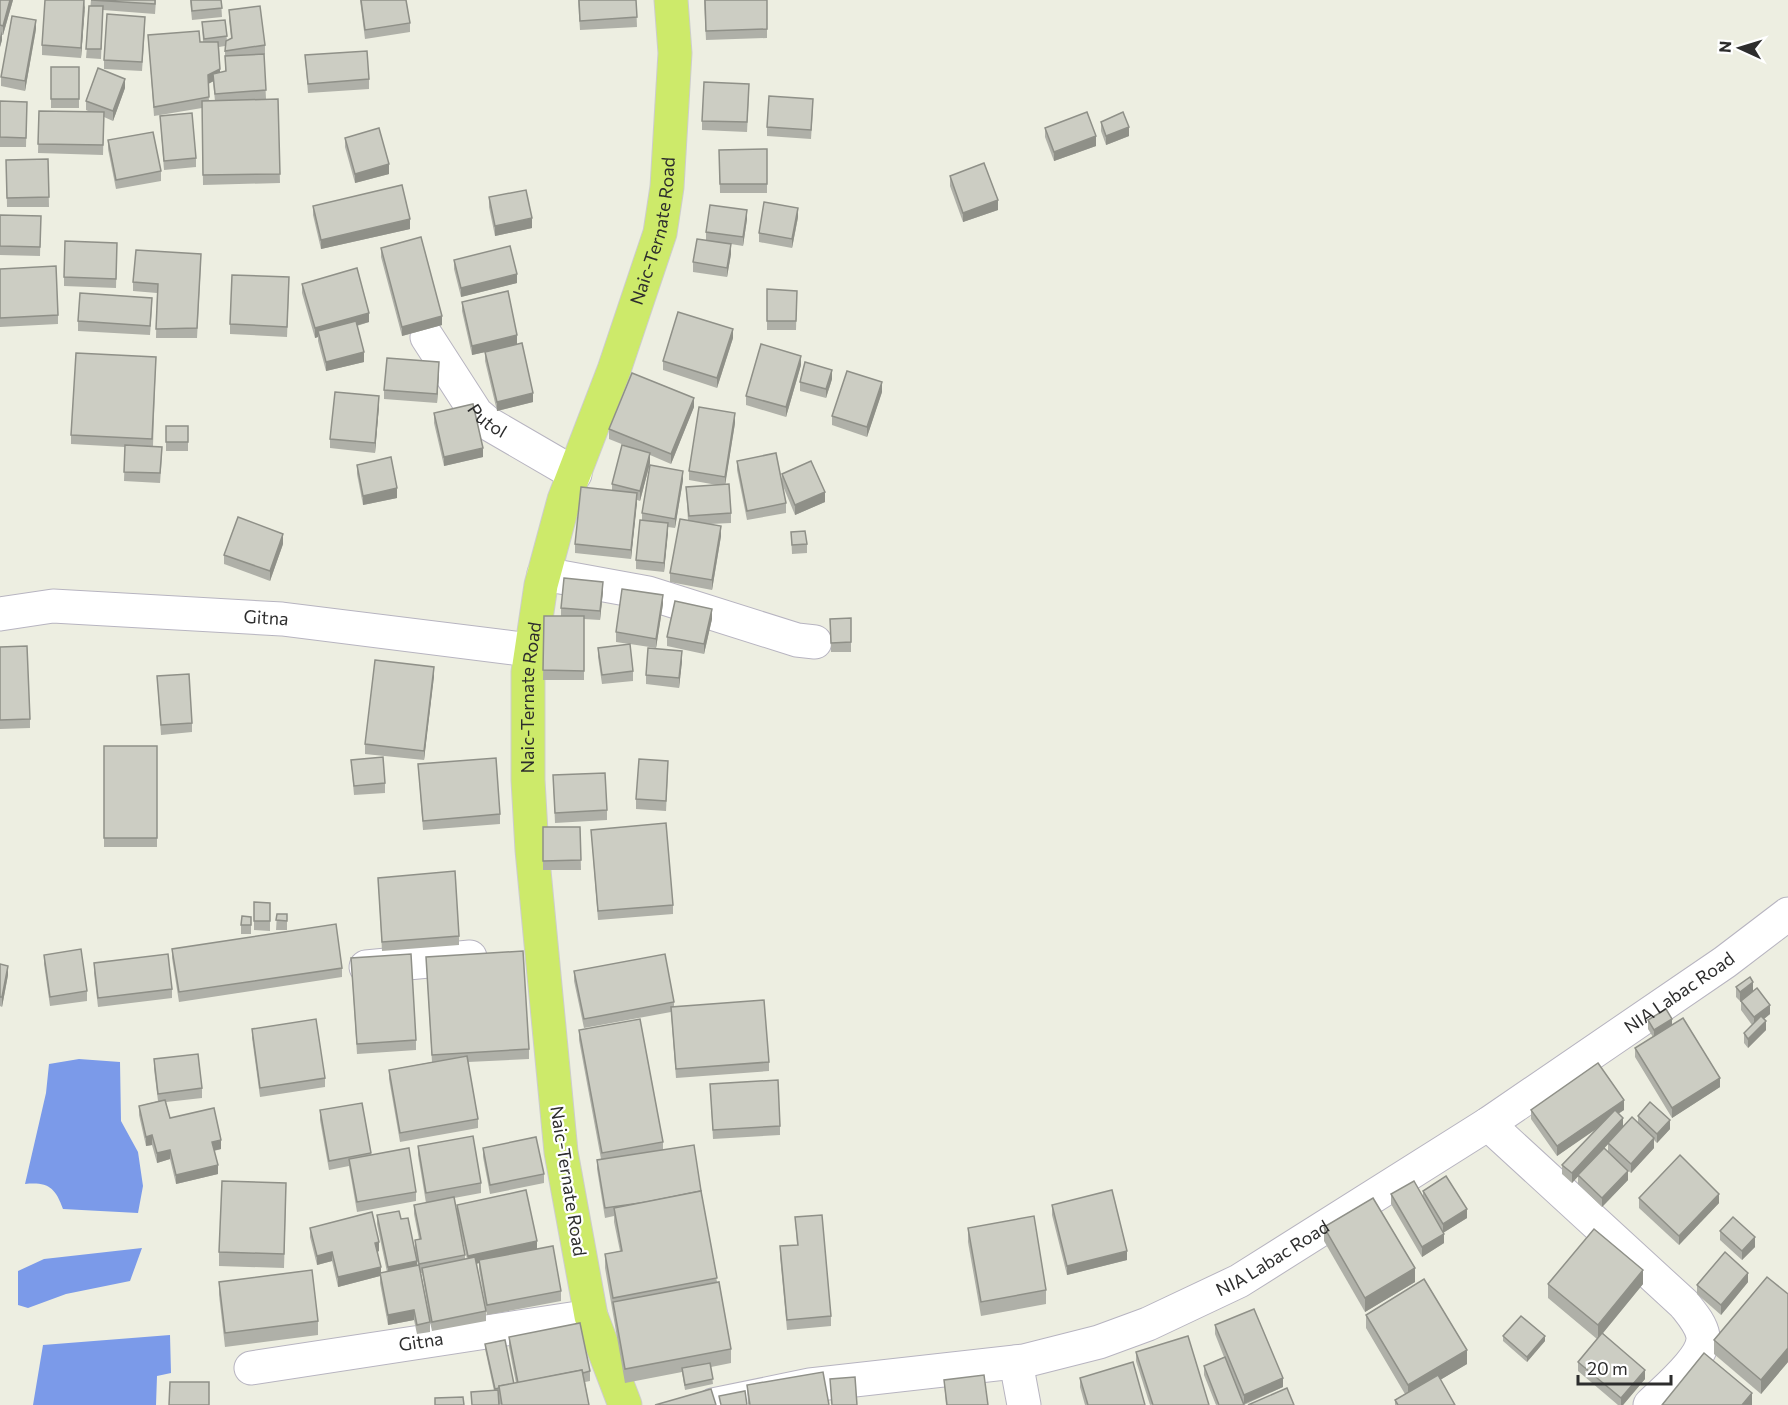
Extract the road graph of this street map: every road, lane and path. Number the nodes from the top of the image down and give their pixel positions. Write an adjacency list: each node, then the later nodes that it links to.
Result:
1 (671, 0): 3 (main road, Naic-Ternate Road)
2 (427, 337): 3 (street, Putol)
3 (575, 474): 4 (main road, Naic-Ternate Road)
4 (544, 574): 6 (street); 7 (main road, Naic-Ternate Road)
5 (0, 614): 7 (street, Gitna)
6 (815, 642)
7 (530, 650): 9 (main road, Naic-Ternate Road)
8 (1788, 914): 11 (street, NIA Labac Road)
9 (521, 952): 10 (street); 12 (main road, Naic-Ternate Road)
10 (363, 967)
11 (1488, 1124): 13 (street, NIA Labac Road); 18 (street)
12 (591, 1316): 14 (street, Gitna); 15 (main road, Naic-Ternate Road)
13 (1016, 1362): 16 (street, NIA Labac Road); 17 (street)
14 (251, 1368)
15 (625, 1405)
16 (714, 1405)
17 (1024, 1405)
18 (1650, 1405)

